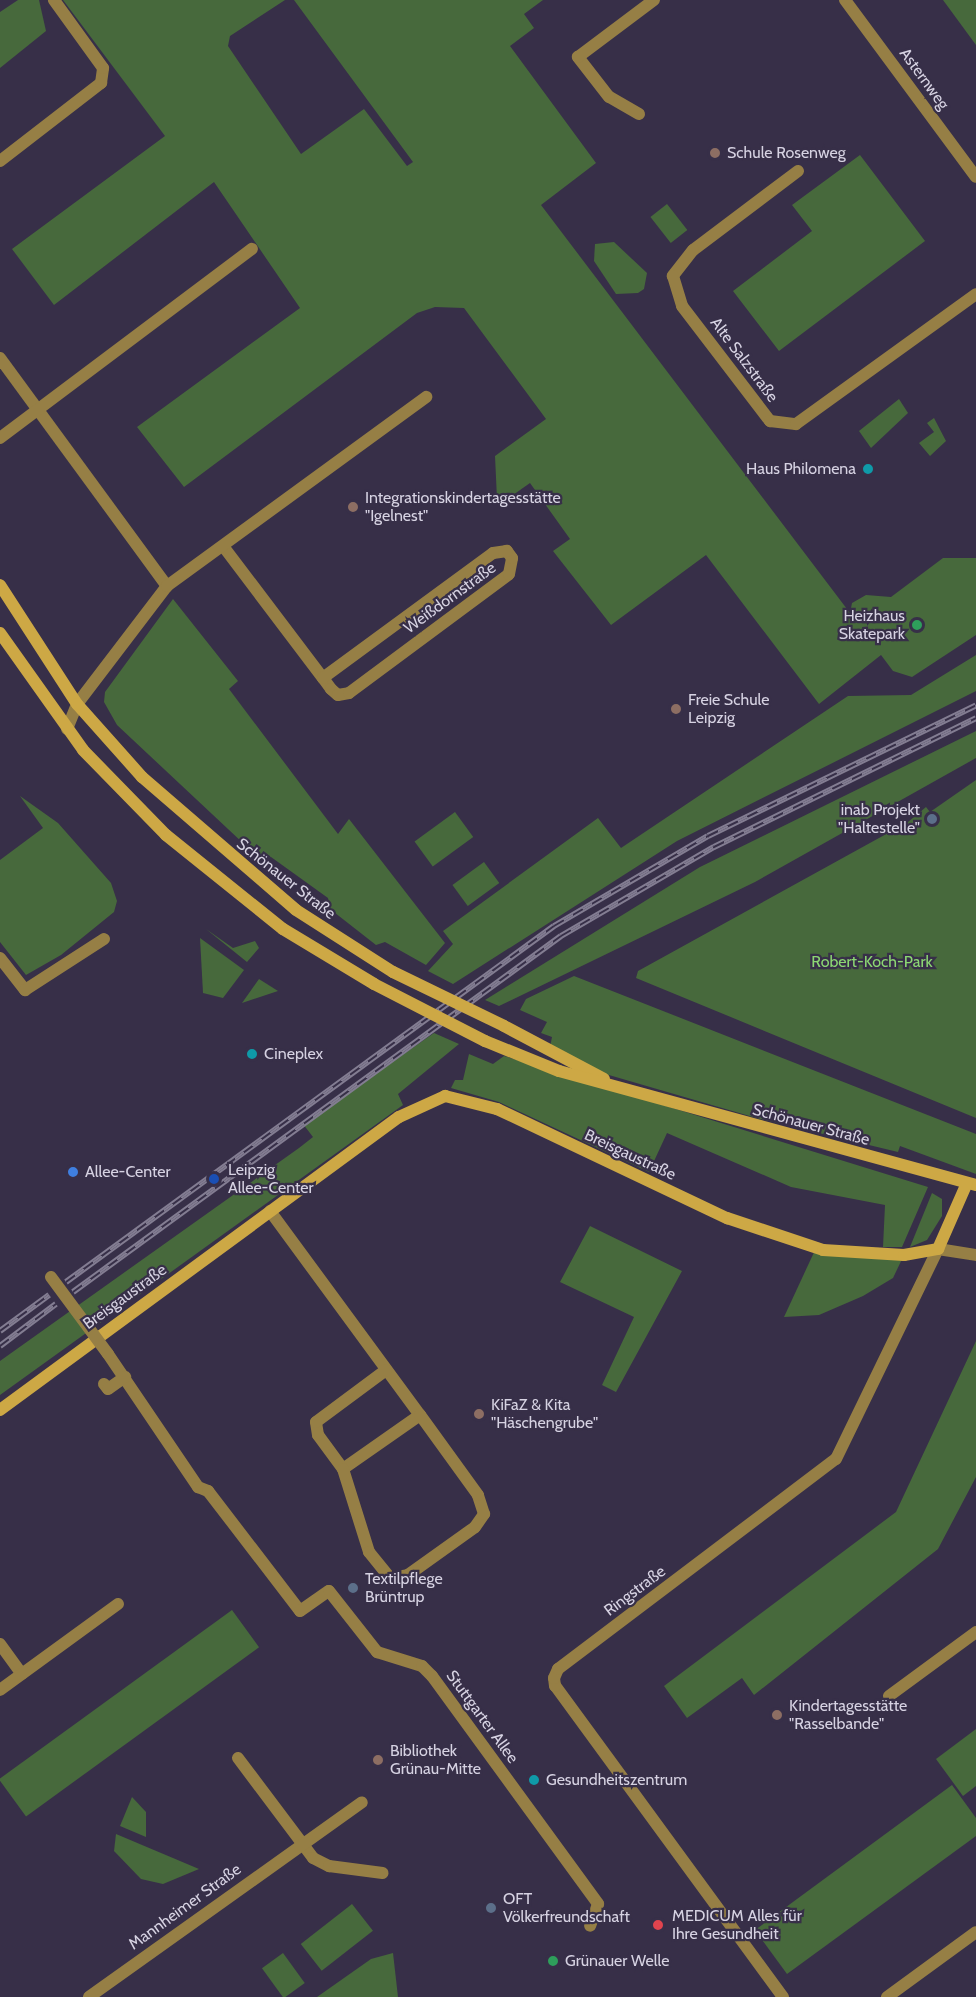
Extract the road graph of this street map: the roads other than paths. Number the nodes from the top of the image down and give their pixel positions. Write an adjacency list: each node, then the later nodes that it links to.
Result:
1 (54, 0): 5 (street)
2 (654, 0): 4 (street)
3 (845, 0): 7 (street, Asternweg)
4 (639, 114)
5 (0, 161)
6 (798, 171): 9 (street, Alte Salzstraße)
7 (976, 177)
8 (252, 249): 12 (street)
9 (976, 294)
10 (0, 358): 12 (street)
11 (426, 397): 14 (street)
12 (37, 408): 13 (street); 16 (street)
13 (0, 438)
14 (222, 546): 16 (street); 18 (street, Weißdornstraße)
15 (0, 585): 19 (main road, Schönauer Straße)
16 (167, 586): 19 (street)
17 (0, 633): 20 (main road, Schönauer Straße)
18 (323, 678): 18 (street, Weißdornstraße)
19 (77, 704): 20 (street); 21 (street); 24 (main road, Schönauer Straße, bridge)
20 (54, 714): 21 (main road, Schönauer Straße)
21 (67, 729): 24 (main road, Schönauer Straße, bridge)
22 (104, 939): 23 (street)
23 (0, 958)
24 (638, 1095): 25 (main road, Schönauer Straße)
25 (972, 1184): 27 (main road)
26 (270, 1211): 27 (main road, Breisgaustraße); 30 (street); 33 (main road, Breisgaustraße)
27 (938, 1248): 28 (street); 49 (street, Ringstraße)
28 (976, 1255)
29 (48, 1273): 31 (street, Stuttgarter Allee, bridge)
30 (386, 1370): 34 (street); 35 (street)
31 (125, 1377): 32 (street); 46 (street, Stuttgarter Allee)
32 (104, 1383)
33 (0, 1410)
34 (420, 1415): 35 (street); 35 (street)
35 (344, 1469)
36 (117, 1604): 39 (street)
37 (976, 1632): 41 (street)
38 (0, 1644): 39 (street)
39 (22, 1674): 40 (street)
40 (0, 1690)
41 (889, 1696)
42 (238, 1758): 44 (street)
43 (362, 1802): 44 (street, Mannheimer Straße)
44 (301, 1845): 45 (street); 48 (street, Mannheimer Straße)
45 (383, 1873)
46 (590, 1926)
47 (976, 1932): 50 (street)
48 (89, 1997)
49 (783, 1997)
50 (887, 1997)

